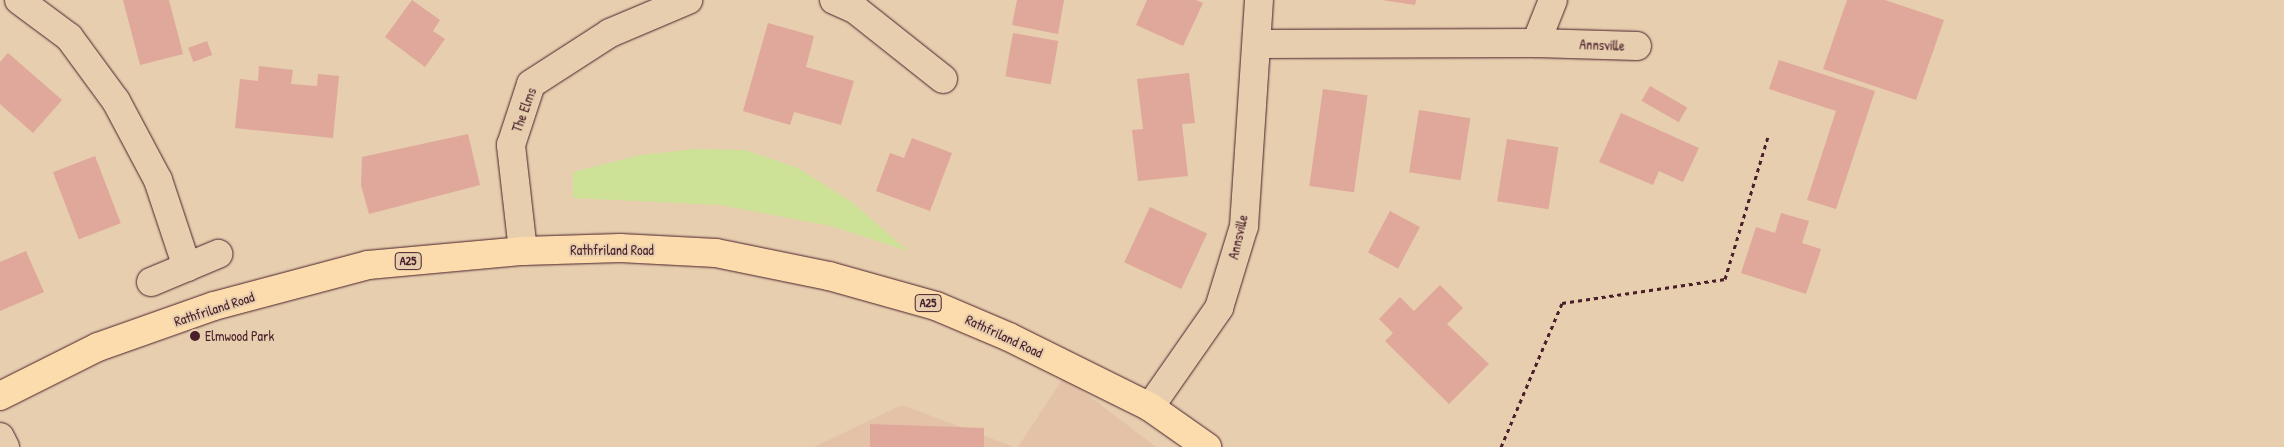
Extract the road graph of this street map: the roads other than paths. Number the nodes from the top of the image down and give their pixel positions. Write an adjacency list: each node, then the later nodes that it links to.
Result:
1 (19, 0): 12 (street)
2 (688, 0): 10 (street, The Elms)
3 (834, 0): 9 (street)
4 (1260, 0): 7 (street, Annsville)
5 (1553, 0): 6 (street)
6 (1536, 43): 7 (street, Annsville); 8 (street, Annsville)
7 (1257, 44): 15 (street, Annsville)
8 (1637, 46)
9 (943, 79)
10 (523, 250): 14 (main road, Rathfriland Road / A25); 15 (main road, Rathfriland Road / A25)
11 (218, 254): 12 (street)
12 (187, 267): 13 (street)
13 (151, 282)
14 (0, 396)
15 (1150, 407): 18 (main road, Rathfriland Road / A25)
16 (0, 437): 17 (street)
17 (5, 447)
18 (1207, 447)

